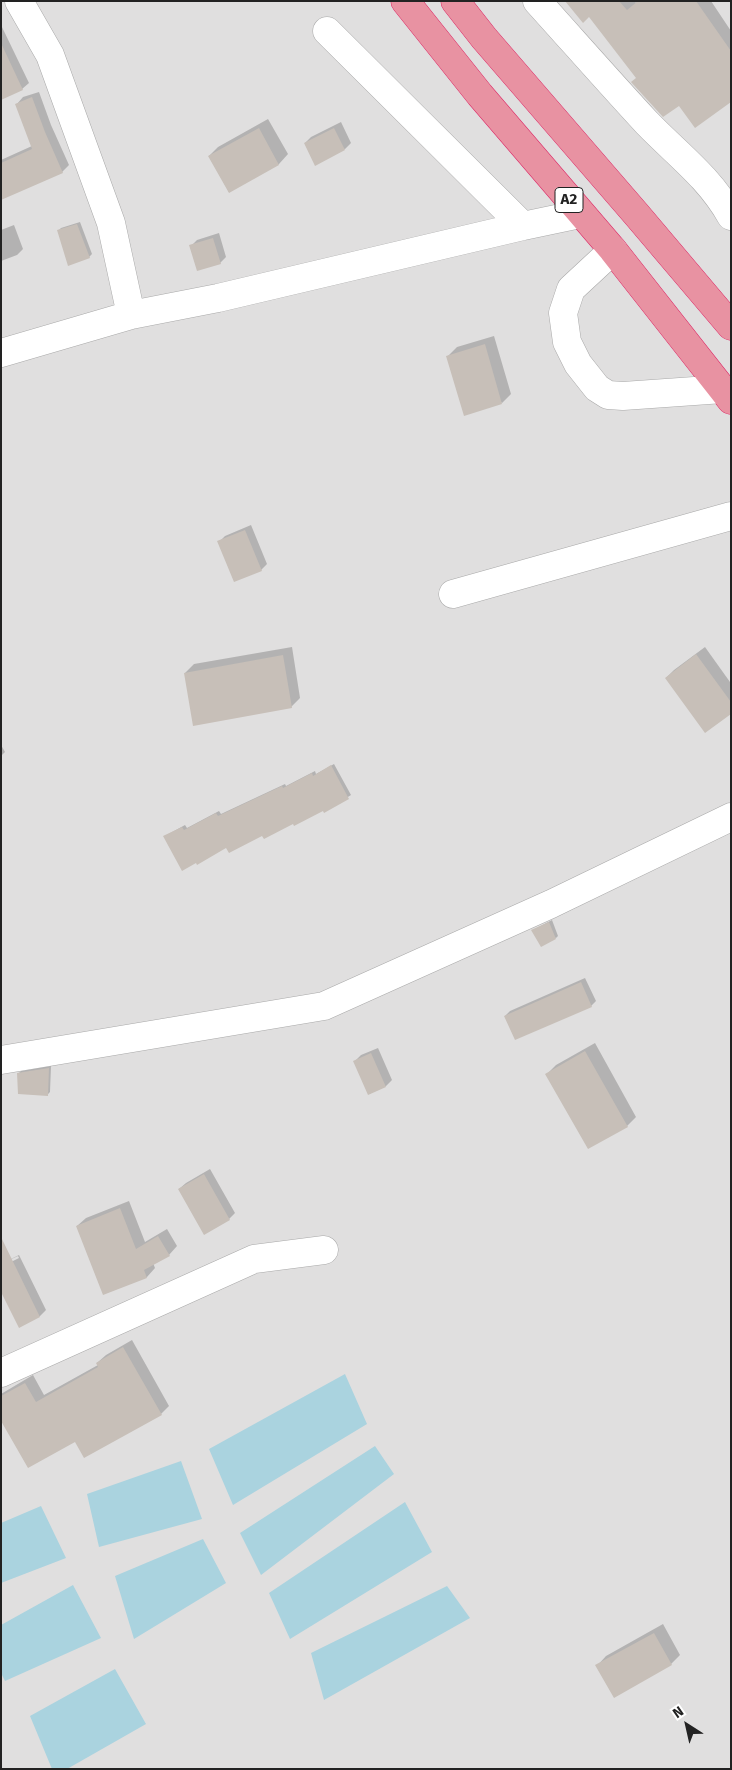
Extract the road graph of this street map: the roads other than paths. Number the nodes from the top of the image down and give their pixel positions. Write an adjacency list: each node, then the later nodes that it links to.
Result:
1 (19, 1): 10 (street)
2 (405, 1): 6 (highway, A2)
3 (455, 1): 11 (highway, A2)
4 (537, 1): 7 (street)
5 (327, 31): 8 (street)
6 (580, 214): 8 (street); 9 (highway, A2)
7 (731, 216)
8 (523, 226): 10 (street)
9 (613, 250): 13 (highway, A2); 13 (street)
10 (131, 315): 12 (street)
11 (731, 326)
12 (1, 352)
13 (727, 394)
14 (731, 516): 15 (street)
15 (453, 594)
16 (731, 818): 17 (street)
17 (1, 1060)
18 (324, 1250): 19 (street)
19 (1, 1373)

